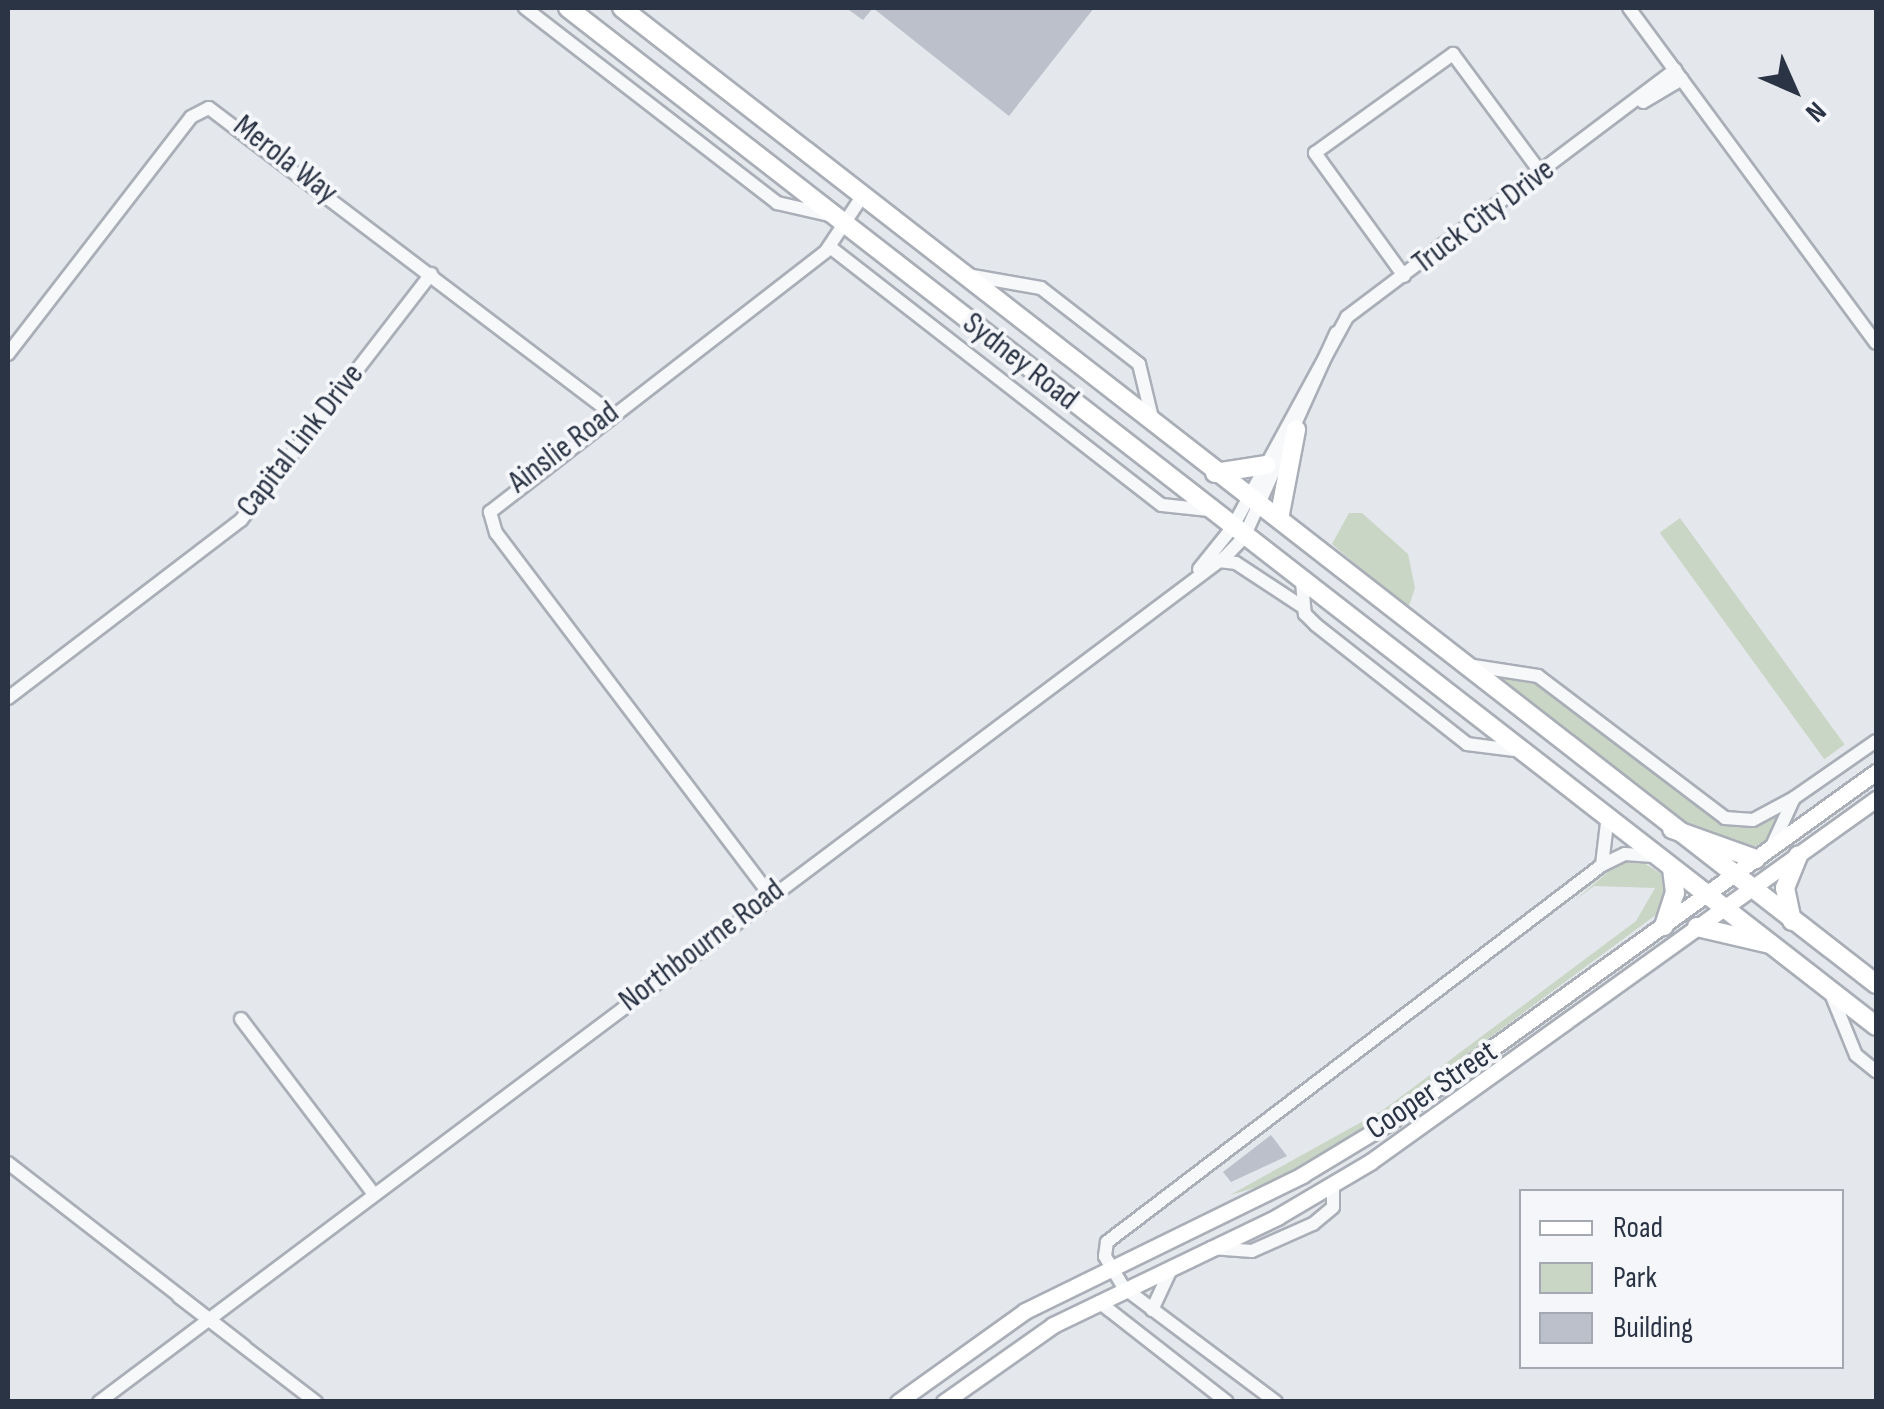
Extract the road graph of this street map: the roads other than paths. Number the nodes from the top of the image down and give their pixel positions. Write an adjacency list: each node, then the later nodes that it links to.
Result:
1 (525, 8): 8 (street, Sydney Road)
2 (568, 8): 8 (highway, Sydney Road)
3 (622, 8): 7 (highway, Sydney Road)
4 (1628, 8): 5 (street)
5 (1679, 75): 6 (street, Truck City Drive); 14 (street)
6 (1542, 174): 12 (street, Truck City Drive); 12 (street)
7 (863, 195): 8 (street, Ainslie Road); 11 (highway, Sydney Road)
8 (838, 220): 9 (street, Ainslie Road); 22 (highway, Sydney Road)
9 (830, 246): 16 (street, Ainslie Road); 22 (street, Sydney Road)
10 (431, 274): 15 (street, Merola Way); 16 (street, Merola Way); 30 (street, Capital Link Drive)
11 (964, 274): 17 (highway, Sydney Road); 17 (street, Sydney Road)
12 (1404, 276): 13 (street, Truck City Drive)
13 (1336, 333): 18 (street, Truck City Drive); 19 (street, Truck City Drive)
14 (1876, 343)
15 (10, 346)
16 (612, 413): 45 (street, Ainslie Road)
17 (1153, 423): 20 (highway, Sydney Road)
18 (1296, 430): 21 (street, Truck City Drive); 23 (highway)
19 (1266, 466): 20 (highway); 21 (street, Truck City Drive)
20 (1215, 473): 21 (highway, Sydney Road)
21 (1254, 502): 23 (highway, Sydney Road); 24 (street, Truck City Drive)
22 (1209, 510): 24 (highway, Sydney Road)
23 (1279, 519): 29 (highway, Sydney Road)
24 (1238, 533): 25 (street, Northbourne Road); 26 (street, Northbourne Road); 27 (highway, Sydney Road)
25 (1219, 561): 26 (street, Northbourne Road); 28 (street, Sydney Road)
26 (1191, 578): 45 (street, Northbourne Road)
27 (1302, 582): 28 (street); 32 (highway, Sydney Road)
28 (1303, 607): 32 (street, Sydney Road)
29 (1465, 665): 34 (street, Sydney Road); 37 (highway, Sydney Road)
30 (8, 698)
31 (1876, 741): 34 (street, Sydney Road)
32 (1514, 750): 36 (highway, Sydney Road)
33 (1876, 772): 38 (main road, Cooper Street)
34 (1794, 798): 38 (street)
35 (1876, 799): 40 (main road, Cooper Street)
36 (1608, 823): 39 (highway, Sydney Road); 41 (street)
37 (1667, 828): 38 (highway); 43 (highway, Sydney Road)
38 (1764, 854): 43 (main road, Cooper Street)
39 (1653, 856): 41 (street); 42 (highway, Sydney Road)
40 (1798, 856): 44 (main road, Cooper Street); 48 (highway)
41 (1602, 865): 68 (street)
42 (1672, 870): 46 (highway, Sydney Road); 49 (highway)
43 (1731, 878): 44 (highway, Sydney Road); 46 (main road, Cooper Street)
44 (1752, 890): 47 (main road, Cooper Street); 48 (highway, Sydney Road)
45 (770, 895): 65 (street, Northbourne Road)
46 (1706, 896): 47 (highway, Sydney Road); 49 (main road, Cooper Street)
47 (1723, 908): 50 (main road, Cooper Street); 51 (highway, Sydney Road)
48 (1792, 921): 52 (highway, Sydney Road)
49 (1664, 926): 55 (main road, Cooper Street)
50 (1697, 927): 51 (highway); 57 (main road, Cooper Street)
51 (1770, 944): 54 (highway, Sydney Road)
52 (1869, 974): 53 (highway, Sydney Road)
53 (1876, 984)
54 (1828, 989): 58 (highway, Sydney Road); 59 (street)
55 (1548, 1010): 57 (main road); 60 (main road, Cooper Street)
56 (241, 1019): 65 (street)
57 (1560, 1026): 61 (main road, Cooper Street)
58 (1876, 1026)
59 (1876, 1071)
60 (1349, 1148): 61 (main road); 63 (main road, Cooper Street)
61 (1370, 1162): 64 (main road, Cooper Street)
62 (8, 1163): 74 (street)
63 (1302, 1174): 64 (main road); 66 (main road, Cooper Street)
64 (1333, 1186): 67 (main road, Cooper Street); 67 (street, Cooper Street)
65 (374, 1194): 74 (street, Northbourne Road)
66 (1152, 1244): 68 (main road, Cooper Street); 69 (main road)
67 (1211, 1248): 69 (main road, Cooper Street)
68 (1110, 1265): 70 (street); 73 (main road, Cooper Street)
69 (1173, 1265): 70 (main road, Cooper Street); 72 (street)
70 (1124, 1288): 71 (main road, Cooper Street); 72 (street)
71 (1099, 1302): 75 (main road, Cooper Street); 80 (street)
72 (1152, 1310): 81 (street)
73 (1024, 1312): 75 (main road); 78 (main road, Cooper Street)
74 (208, 1318): 76 (street, Northbourne Road); 77 (street)
75 (1053, 1326): 79 (main road, Cooper Street)
76 (99, 1402)
77 (316, 1402)
78 (898, 1402)
79 (944, 1402)
80 (1227, 1402)
81 (1276, 1402)

